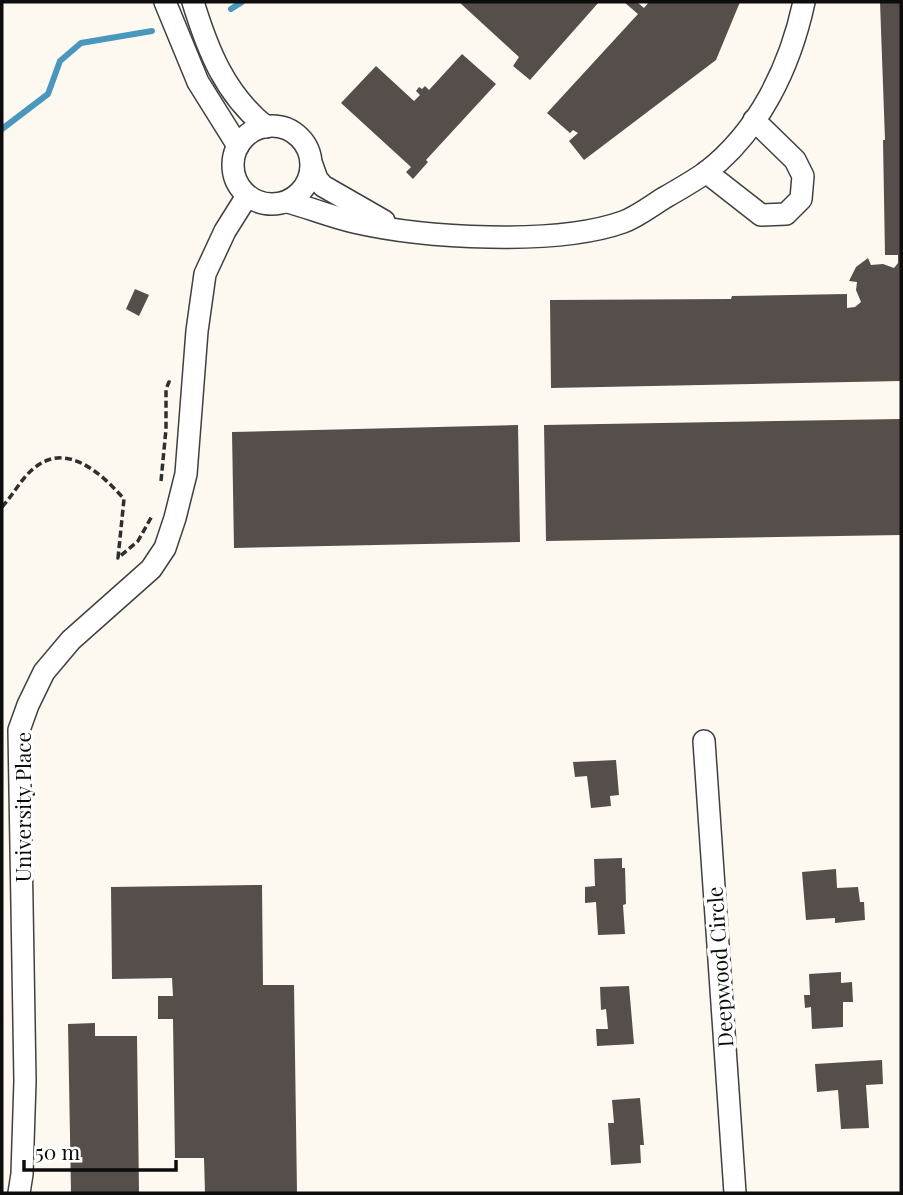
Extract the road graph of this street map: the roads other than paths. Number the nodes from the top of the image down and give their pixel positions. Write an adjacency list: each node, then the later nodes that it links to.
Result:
1 (165, 2): 6 (street)
2 (193, 2): 5 (street)
3 (804, 2): 4 (street)
4 (754, 120): 8 (street); 8 (street)
5 (266, 127): 6 (street); 7 (street)
6 (238, 146): 9 (street)
7 (312, 165): 10 (street); 11 (street)
8 (706, 172): 11 (street)
9 (247, 196): 10 (street); 13 (street, University Place)
10 (288, 202): 11 (street)
11 (398, 228)
12 (704, 741): 15 (street, Deepwood Circle)
13 (10, 787): 14 (street, University Place)
14 (19, 1193)
15 (735, 1193)

